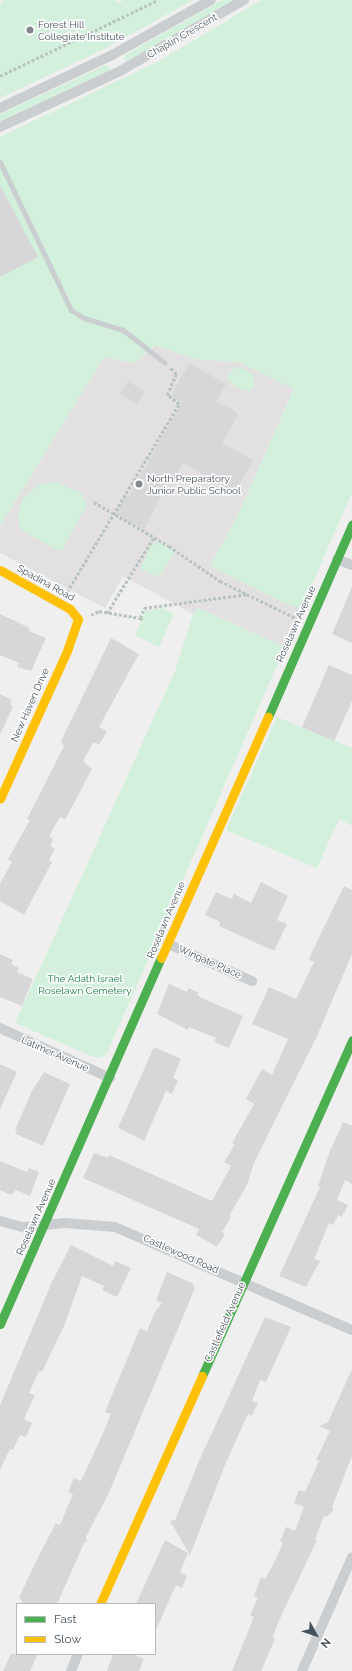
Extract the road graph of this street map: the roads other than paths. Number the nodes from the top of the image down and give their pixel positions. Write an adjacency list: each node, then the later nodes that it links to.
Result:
1 (211, 0): 3 (street, Chaplin Crescent)
2 (244, 0): 4 (street, Chaplin Crescent)
3 (112, 55): 4 (street); 5 (street, Chaplin Crescent)
4 (120, 72): 6 (street, Chaplin Crescent)
5 (0, 108)
6 (0, 127)
7 (0, 162): 8 (lane)
8 (165, 363)
9 (352, 525): 10 (street, Roselawn Avenue)
10 (337, 559): 11 (street); 15 (street, Roselawn Avenue)
11 (352, 565)
12 (0, 570): 13 (street, Spadina Road)
13 (78, 619): 14 (street, New Haven Drive)
14 (0, 799)
15 (168, 944): 16 (street, Wingate Place); 19 (street, Roselawn Avenue)
16 (252, 981)
17 (0, 1028): 19 (street, Latimer Avenue)
18 (352, 1040): 22 (street, Castlefield Avenue)
19 (110, 1078): 21 (street, Roselawn Avenue)
20 (0, 1221): 21 (street, Castlewood Road)
21 (45, 1224): 22 (street, Castlewood Road); 23 (street, Roselawn Avenue)
22 (243, 1282): 24 (street, Castlewood Road); 26 (street, Castlefield Avenue)
23 (0, 1324)
24 (352, 1330)
25 (352, 1557): 29 (street)
26 (100, 1603)
27 (78, 1655): 28 (street)
28 (71, 1671)
29 (302, 1671)

